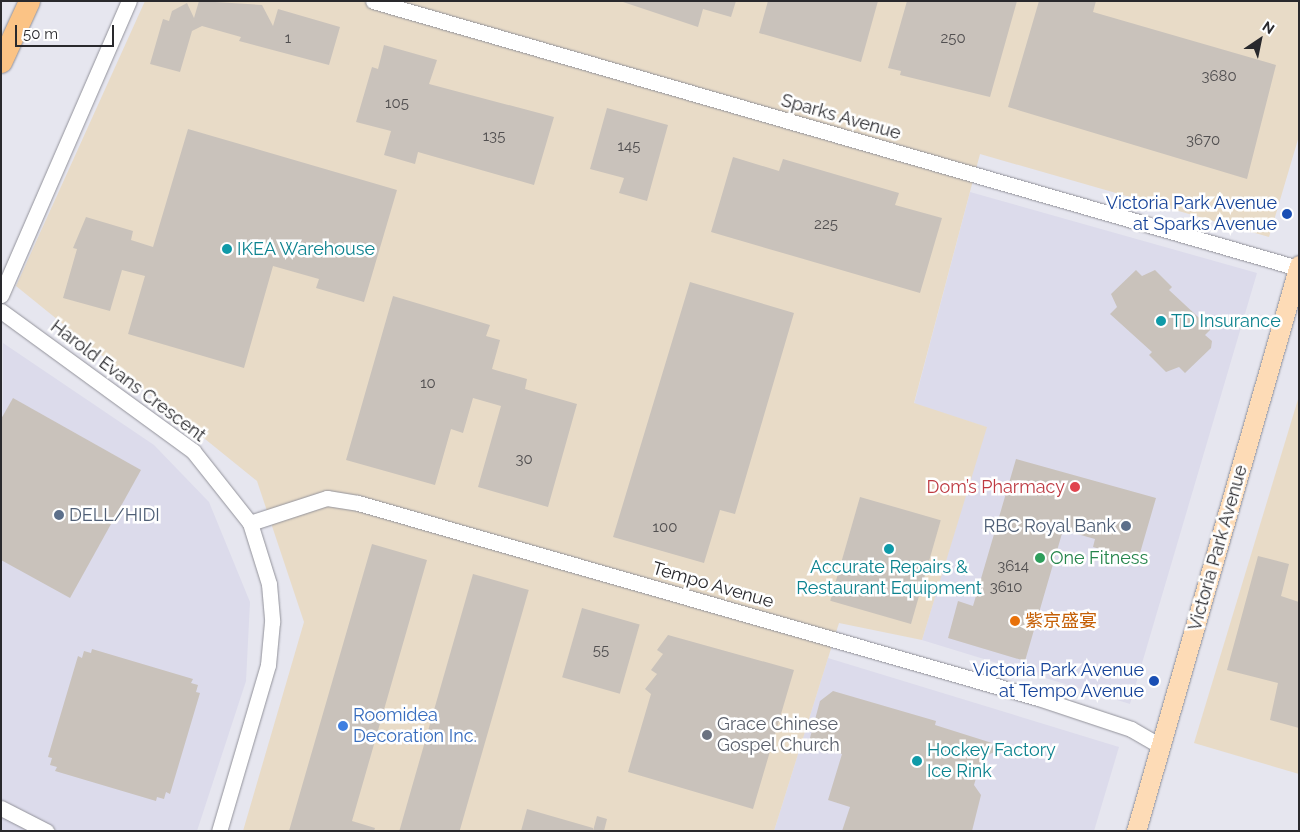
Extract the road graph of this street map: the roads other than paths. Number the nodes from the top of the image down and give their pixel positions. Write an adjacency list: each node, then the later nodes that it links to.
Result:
1 (29, 1): 4 (highway)
2 (130, 1): 6 (street)
3 (373, 1): 5 (street, Sparks Avenue)
4 (1, 62)
5 (1298, 266): 9 (main road, Victoria Park Avenue)
6 (1, 295)
7 (1, 310): 8 (street, Harold Evans Crescent)
8 (250, 523): 9 (street, Tempo Avenue); 12 (street, Harold Evans Crescent)
9 (1160, 746): 13 (main road, Victoria Park Avenue)
10 (1, 808): 11 (street)
11 (46, 831)
12 (219, 831)
13 (1136, 831)

